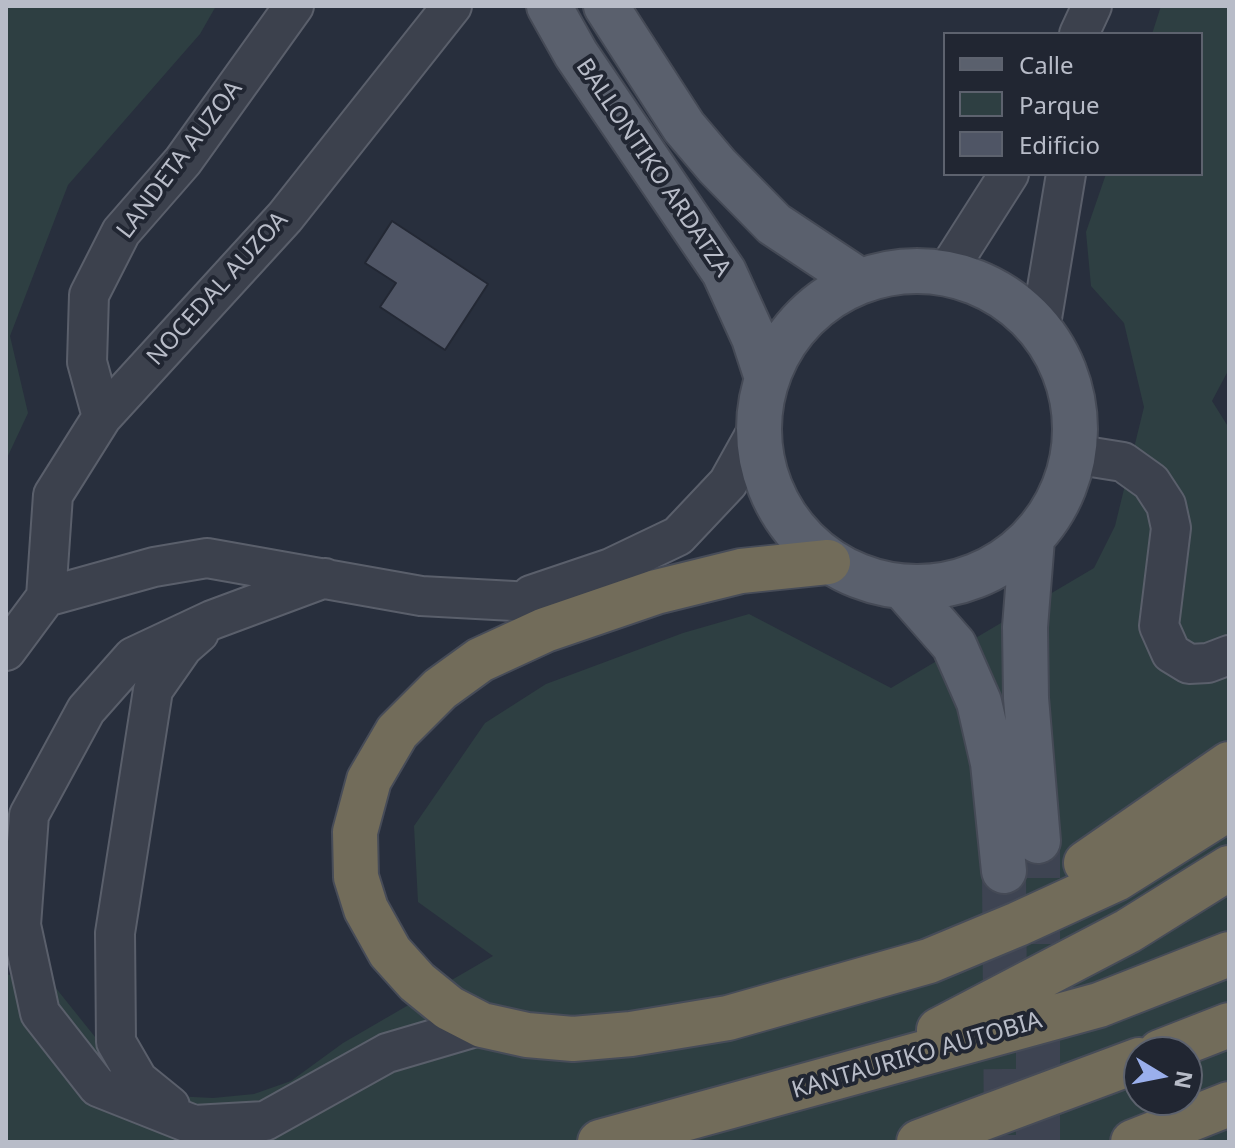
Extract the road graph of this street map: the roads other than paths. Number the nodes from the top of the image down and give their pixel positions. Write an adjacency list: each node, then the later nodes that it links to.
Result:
1 (294, 6): 15 (street, LANDETA AUZOA)
2 (452, 6): 15 (street, NOCEDAL AUZOA)
3 (549, 6): 14 (main road, BALLONTIKO ARDATZA)
4 (606, 6): 12 (main road, BALLONTIKO ARDATZA)
5 (1092, 6): 7 (street)
6 (1108, 6): 8 (street)
7 (1080, 32)
8 (1101, 32)
9 (1008, 176): 11 (street)
10 (1066, 176): 13 (street)
11 (946, 273): 12 (main road); 13 (main road)
12 (860, 281): 14 (main road)
13 (1040, 330): 17 (main road)
14 (767, 378): 16 (main road)
15 (102, 417): 22 (street, NOCEDAL AUZOA)
16 (758, 429): 19 (main road); 23 (street)
17 (1073, 454): 18 (main road); 27 (street)
18 (1032, 539): 21 (main road); 30 (main road)
19 (828, 562): 21 (main road); 24 (highway)
20 (325, 578): 22 (street); 23 (street); 25 (street)
21 (904, 588): 32 (main road)
22 (46, 597): 26 (street)
23 (510, 602): 24 (street)
24 (613, 606): 35 (highway)
25 (212, 620): 41 (street); 41 (street)
26 (6, 651)
27 (1229, 655)
28 (1229, 764): 34 (highway)
29 (1229, 808): 34 (highway)
30 (1038, 841)
31 (1229, 868): 39 (highway)
32 (1004, 871)
33 (1229, 954): 39 (highway, KANTAURIKO AUTOBIA)
34 (825, 993): 35 (highway)
35 (482, 1025): 41 (street)
36 (1229, 1025): 37 (highway)
37 (1201, 1036)
38 (1123, 1066): 43 (highway)
39 (859, 1073): 42 (highway, KANTAURIKO AUTOBIA)
40 (1229, 1104): 44 (highway)
41 (194, 1125)
42 (600, 1142)
43 (919, 1142)
44 (1133, 1142)

